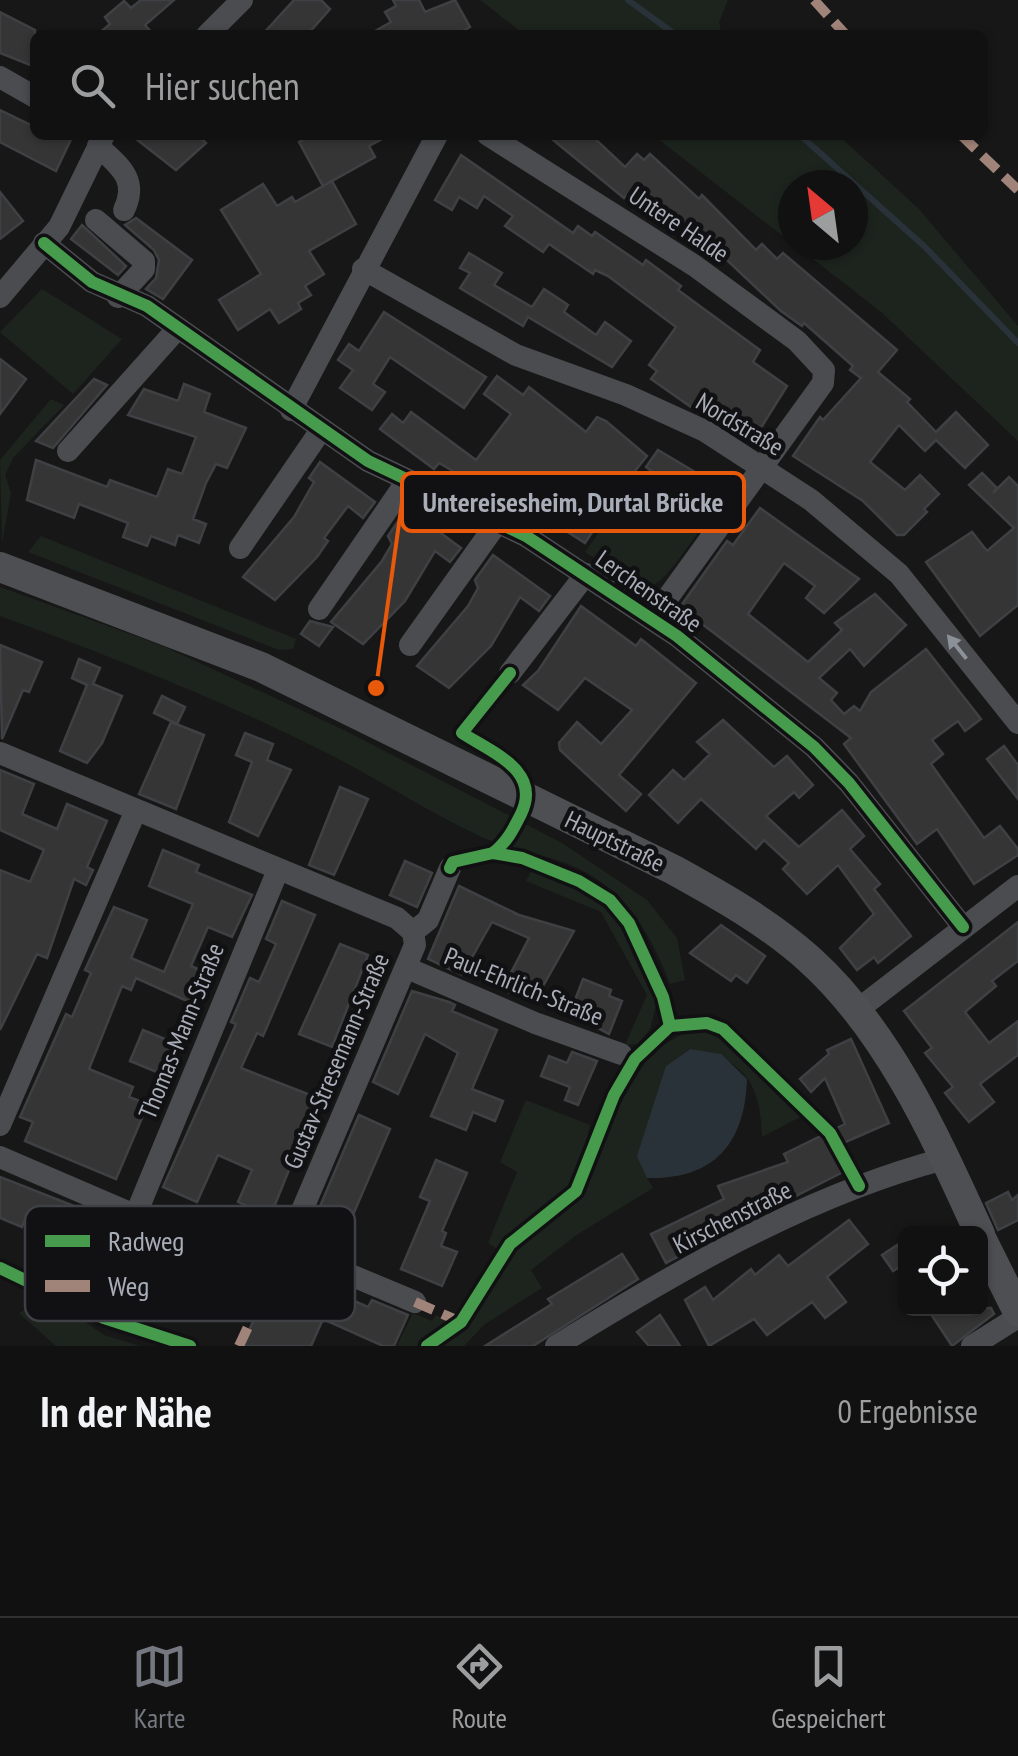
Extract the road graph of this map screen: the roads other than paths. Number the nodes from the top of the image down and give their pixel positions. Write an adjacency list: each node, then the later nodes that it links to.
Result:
1 (242, 0): 2 (street)
2 (212, 30)
3 (0, 77): 4 (street)
4 (30, 94)
5 (101, 140): 11 (street)
6 (103, 140): 9 (street)
7 (434, 140): 12 (street)
8 (496, 140): 19 (street, Untere Halde)
9 (124, 210)
10 (96, 220): 14 (street)
11 (44, 244): 13 (street); 14 (street, Lerchenstraße)
12 (363, 269): 16 (street); 19 (street, Nordstraße)
13 (1, 293)
14 (118, 297): 15 (street, Lerchenstraße)
15 (178, 328): 16 (street, Lerchenstraße); 18 (street)
16 (292, 410): 17 (street, Lerchenstraße)
17 (321, 430): 20 (street, Lerchenstraße); 22 (street)
18 (68, 451)
19 (762, 467): 26 (street); 29 (street, Nordstraße, one-way to 19)
20 (406, 481): 21 (street, Lerchenstraße); 25 (street)
21 (498, 522): 24 (street, Lerchenstraße); 27 (street)
22 (240, 548)
23 (0, 567): 38 (main road, Hauptstraße)
24 (586, 574): 26 (street, Lerchenstraße); 28 (street)
25 (319, 609)
26 (652, 618): 35 (street, Lerchenstraße)
27 (410, 645)
28 (510, 673)
29 (1018, 723)
30 (0, 753): 31 (street, Gustav-Stresemann-Straße)
31 (136, 810): 33 (street, Gustav-Stresemann-Straße); 40 (street)
32 (450, 868): 36 (street, Gustav-Stresemann-Straße)
33 (278, 870): 36 (street, Gustav-Stresemann-Straße); 44 (street, Thomas-Mann-Straße)
34 (1018, 886): 35 (street)
35 (963, 927): 38 (street)
36 (413, 932): 37 (street, Gustav-Stresemann-Straße)
37 (407, 968): 39 (street, Paul-Ehrlich-Straße); 45 (street, Gustav-Stresemann-Straße)
38 (856, 1011): 42 (main road, Hauptstraße)
39 (620, 1054)
40 (0, 1125)
41 (0, 1156): 43 (street)
42 (944, 1158): 46 (main road, Hauptstraße); 51 (street, Kirschenstraße)
43 (117, 1206)
44 (139, 1206)
45 (304, 1206)
46 (976, 1226)
47 (988, 1251): 50 (main road, Hauptstraße)
48 (355, 1277): 49 (street)
49 (415, 1302)
50 (1018, 1315): 52 (street)
51 (563, 1344)
52 (972, 1346)

